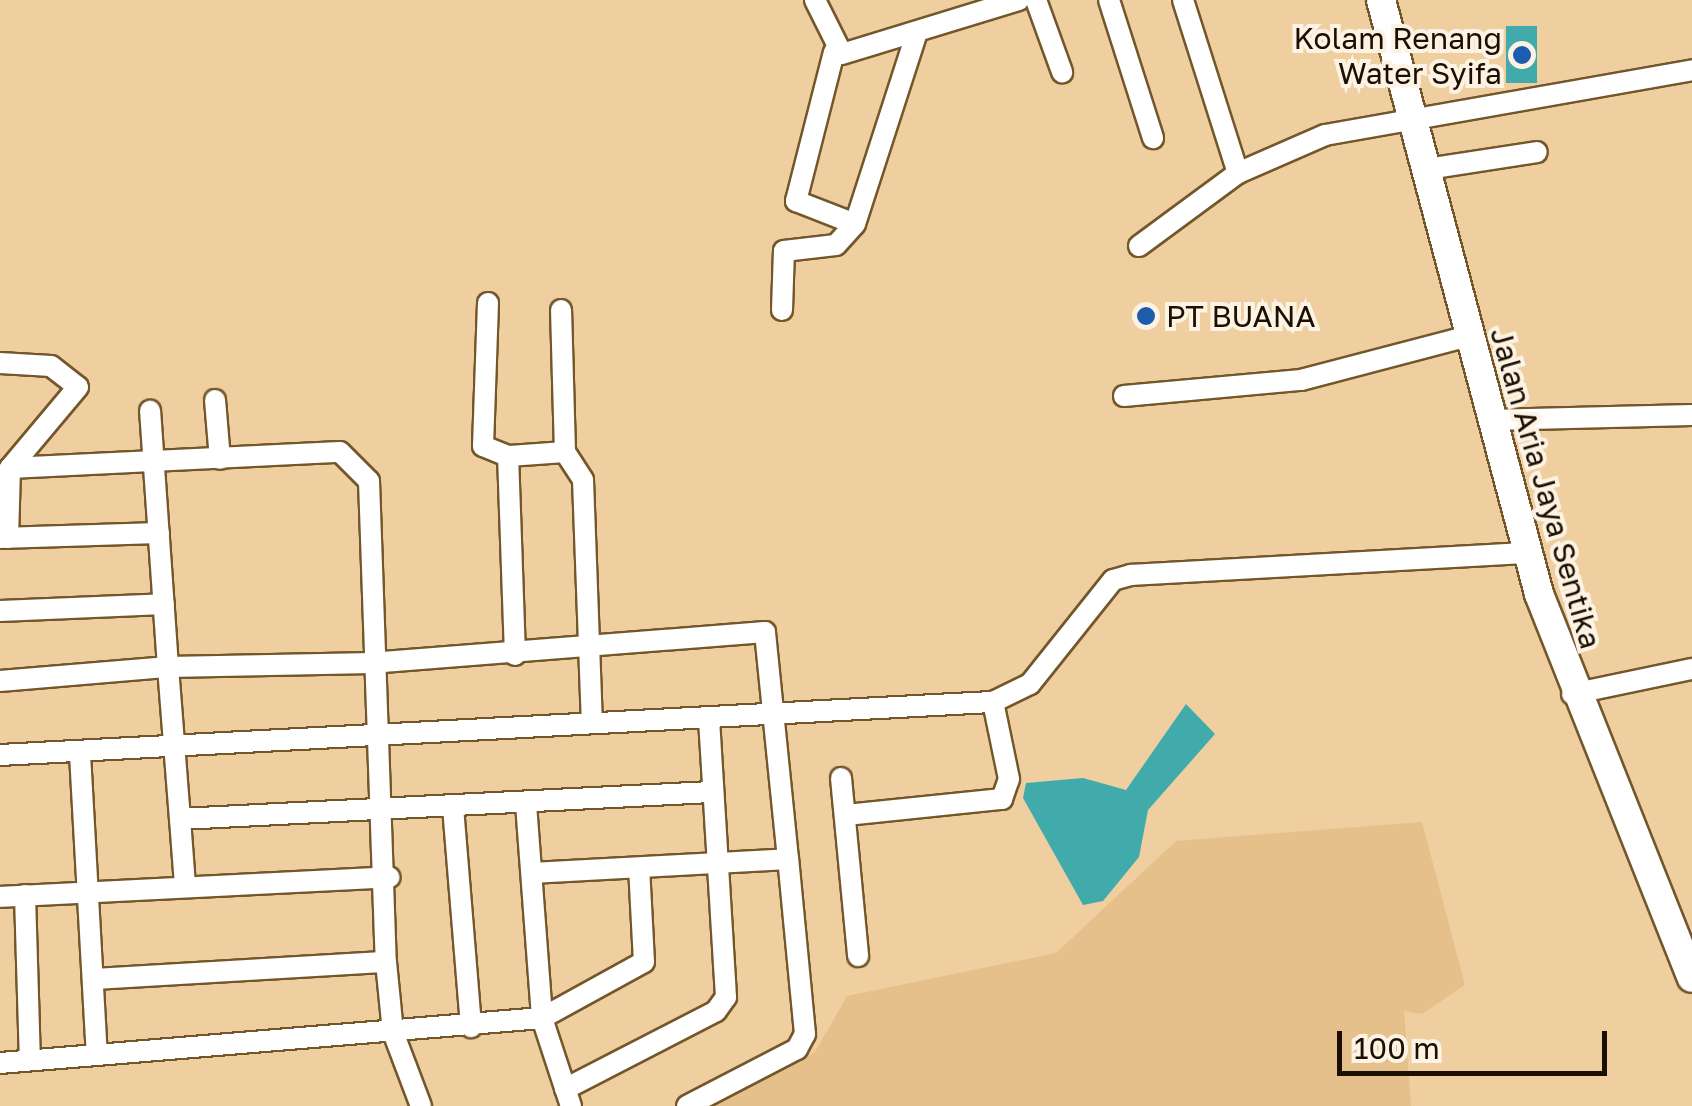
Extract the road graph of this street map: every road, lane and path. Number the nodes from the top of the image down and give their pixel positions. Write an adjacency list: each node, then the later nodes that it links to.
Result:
1 (815, 0): 8 (street)
2 (1019, 0): 7 (street)
3 (1036, 0): 10 (street)
4 (1109, 0): 12 (street)
5 (1182, 0): 15 (street)
6 (1382, 0): 11 (street, Jalan Aria Jaya Sentika)
7 (916, 35): 8 (street); 16 (street)
8 (834, 52): 16 (street)
9 (1692, 70): 11 (street)
10 (1062, 72)
11 (1413, 123): 14 (street, Jalan Aria Jaya Sentika); 15 (street)
12 (1153, 138)
13 (1537, 152): 14 (street)
14 (1426, 169): 21 (street, Jalan Aria Jaya Sentika)
15 (1238, 173): 17 (street)
16 (855, 224): 20 (street)
17 (1139, 246)
18 (488, 303): 29 (street)
19 (560, 310): 28 (street)
20 (782, 310)
21 (1469, 336): 23 (street); 27 (street, Jalan Aria Jaya Sentika)
22 (0, 363): 32 (street)
23 (1124, 396)
24 (215, 400): 30 (street)
25 (150, 411): 31 (street)
26 (1692, 415): 27 (street)
27 (1489, 420): 35 (street, Jalan Aria Jaya Sentika)
28 (565, 452): 29 (street); 38 (street)
29 (508, 456): 39 (street)
30 (220, 459): 31 (street); 40 (street)
31 (150, 463): 32 (street); 33 (street)
32 (10, 468): 34 (street)
33 (159, 533): 34 (street); 36 (street)
34 (4, 538)
35 (1528, 553): 44 (street, Jalan Aria Jaya Sentika); 45 (street)
36 (164, 604): 37 (street); 41 (street)
37 (0, 612)
38 (590, 648): 39 (street); 46 (street); 48 (street)
39 (515, 654): 40 (street)
40 (373, 663): 41 (street); 49 (street)
41 (168, 667): 43 (street); 50 (street)
42 (1692, 669): 44 (street)
43 (0, 681)
44 (1572, 694): 71 (street, Jalan Aria Jaya Sentika)
45 (993, 702): 46 (street); 58 (street)
46 (776, 714): 47 (street); 60 (street)
47 (710, 719): 48 (street); 54 (street)
48 (592, 722): 49 (street)
49 (380, 737): 50 (street); 57 (street)
50 (172, 746): 51 (street); 59 (street)
51 (80, 754): 52 (street); 66 (street)
52 (0, 755)
53 (841, 778): 58 (street)
54 (712, 792): 55 (street); 61 (street)
55 (526, 804): 56 (street); 63 (street)
56 (452, 808): 57 (street); 74 (street)
57 (384, 810): 59 (street); 64 (street)
58 (846, 815): 69 (street)
59 (180, 819): 65 (street)
60 (788, 860): 61 (street); 81 (street)
61 (717, 866): 62 (street); 79 (street)
62 (640, 868): 63 (street); 73 (street)
63 (532, 874): 73 (street)
64 (388, 877): 65 (street); 70 (street)
65 (185, 886): 66 (street)
66 (92, 894): 67 (street); 72 (street)
67 (25, 895): 68 (street); 77 (street)
68 (0, 897)
69 (858, 956)
70 (386, 962): 72 (street); 75 (street)
71 (1692, 978)
72 (96, 979): 76 (street)
73 (542, 1018): 74 (street); 79 (street)
74 (471, 1027): 75 (street)
75 (393, 1032): 76 (street); 80 (street)
76 (98, 1054): 77 (street)
77 (30, 1060): 78 (street)
78 (0, 1062)
79 (568, 1097)
80 (421, 1106)
81 (687, 1106)

